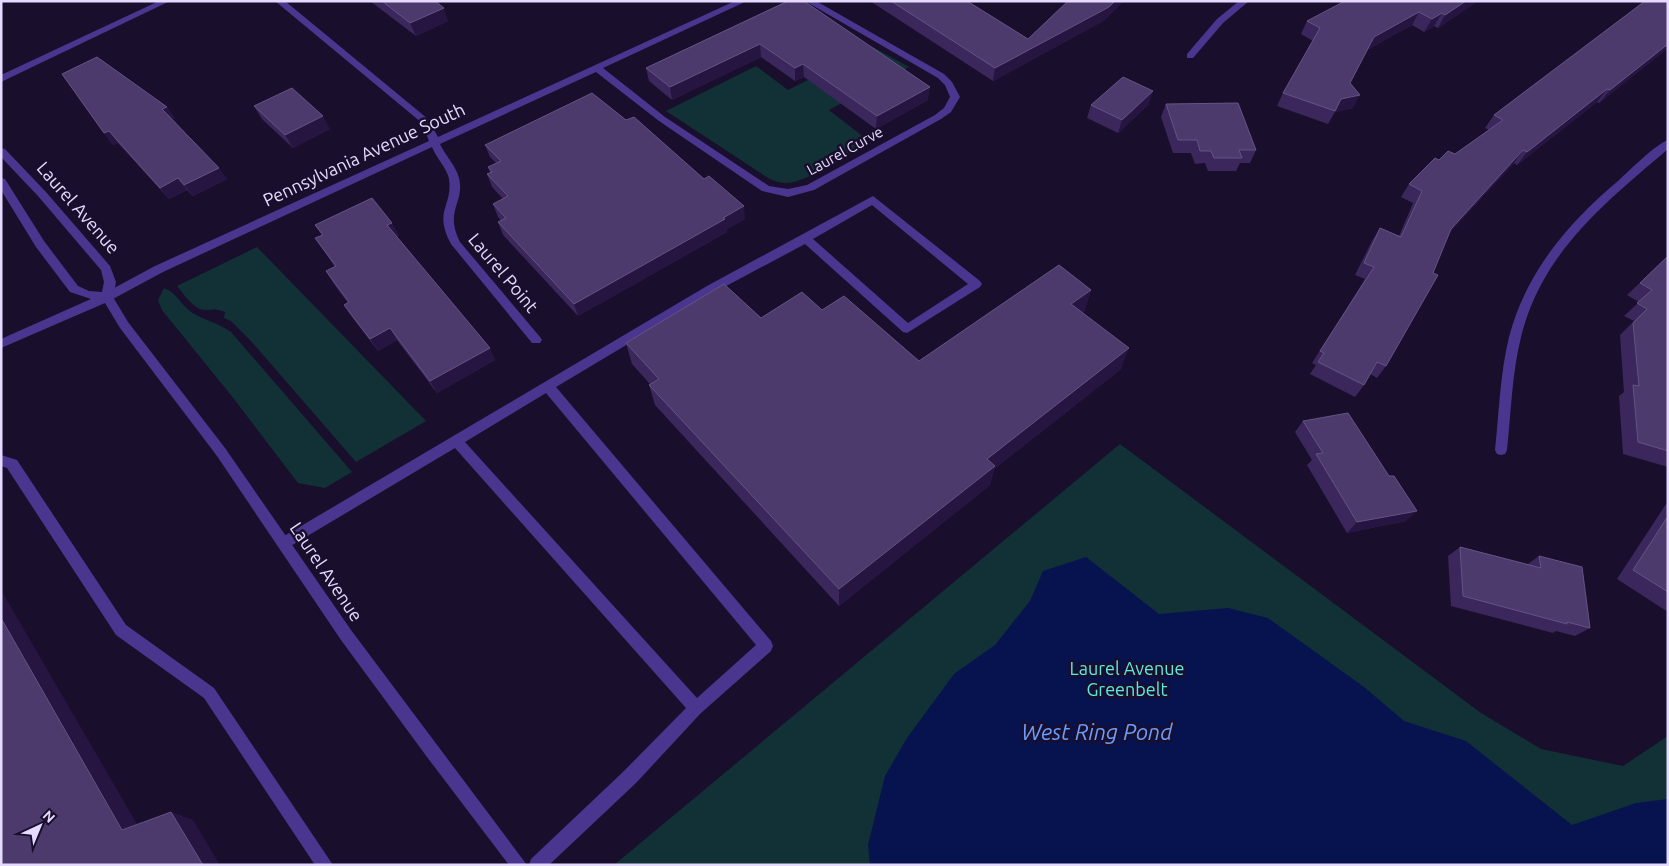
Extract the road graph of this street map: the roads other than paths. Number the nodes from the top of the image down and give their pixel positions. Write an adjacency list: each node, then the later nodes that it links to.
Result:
1 (166, 1): 8 (street)
2 (279, 1): 9 (street, Laurel Point)
3 (743, 1): 7 (street, Pennsylvania Avenue South)
4 (809, 1): 7 (street, Laurel Curve)
5 (1245, 1): 6 (street)
6 (1190, 56)
7 (597, 68): 9 (street, Pennsylvania Avenue South)
8 (1, 79)
9 (435, 142): 14 (street, Pennsylvania Avenue South); 15 (street, Laurel Point)
10 (1668, 143): 19 (street)
11 (1, 151): 14 (street, Laurel Avenue)
12 (1, 181): 14 (street)
13 (806, 239): 13 (street); 17 (street)
14 (107, 297): 16 (street, Pennsylvania Avenue South); 21 (street, Laurel Avenue)
15 (536, 340)
16 (1, 344)
17 (547, 385): 18 (street); 22 (street)
18 (456, 440): 21 (street); 22 (street)
19 (1501, 450)
20 (1, 460): 23 (street)
21 (284, 543): 24 (street, Laurel Avenue)
22 (696, 708): 25 (street)
23 (325, 865)
24 (519, 865)
25 (537, 865)

